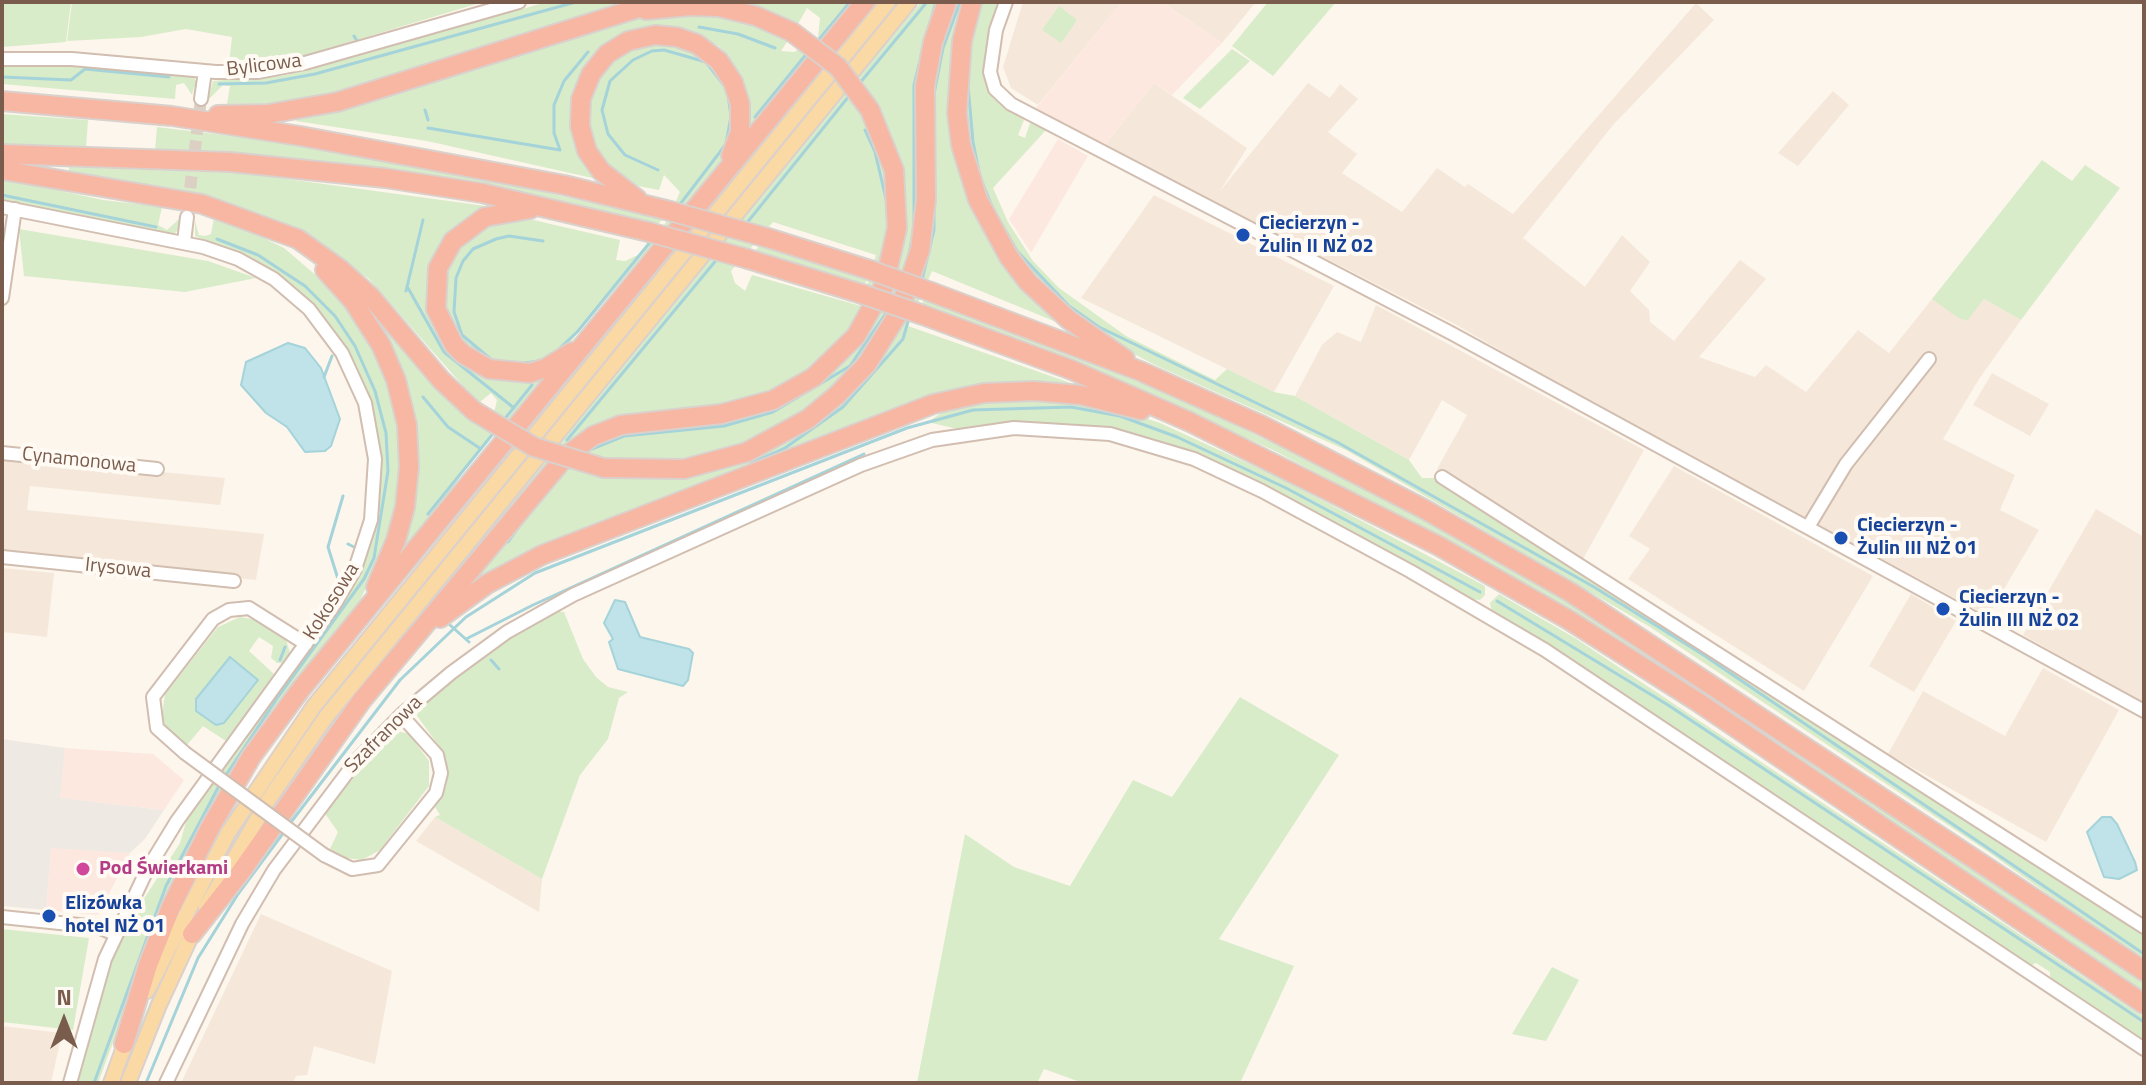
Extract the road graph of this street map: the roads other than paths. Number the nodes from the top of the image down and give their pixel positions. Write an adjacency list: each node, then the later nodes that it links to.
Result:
1 (519, 2): 11 (street, Bylicowa)
2 (658, 2): 9 (highway)
3 (865, 2): 17 (highway)
4 (888, 2): 46 (main road)
5 (909, 2): 43 (main road)
6 (947, 2): 22 (highway, bridge)
7 (972, 2): 27 (highway)
8 (1006, 2): 32 (street)
9 (600, 20): 14 (highway); 37 (highway, bridge)
10 (2, 59): 11 (street, Bylicowa)
11 (205, 71): 12 (street)
12 (201, 99)
13 (2, 101): 14 (highway)
14 (172, 116): 18 (highway)
15 (2, 154): 20 (highway)
16 (2, 170): 22 (highway)
17 (719, 179): 18 (highway); 25 (highway)
18 (646, 205): 27 (highway, bridge)
19 (8, 208): 23 (street, Kokosowa); 24 (street)
20 (550, 208): 25 (highway); 28 (highway, bridge)
21 (187, 217): 23 (street)
22 (280, 232): 35 (highway)
23 (184, 242): 36 (street, Kokosowa)
24 (2, 298)
25 (590, 338): 35 (highway)
26 (1929, 359): 32 (street)
27 (1140, 371): 44 (highway)
28 (1190, 422): 37 (highway); 45 (highway)
29 (2, 453): 30 (street, Cynamonowa)
30 (157, 469)
31 (1442, 477): 41 (street)
32 (1808, 527): 38 (street)
33 (2, 557): 34 (street, Irysowa)
34 (234, 581)
35 (356, 622): 46 (highway)
36 (306, 644): 39 (street, bridge); 42 (street, Kokosowa)
37 (402, 651): 43 (highway)
38 (2144, 711)
39 (401, 715): 47 (street, Szafranowa); 51 (street, Szafranowa)
40 (2, 917): 42 (street)
41 (2144, 927)
42 (115, 934): 48 (street, Kokosowa)
43 (192, 934): 50 (main road)
44 (2144, 971)
45 (2144, 1004)
46 (124, 1044): 49 (main road)
47 (2144, 1049)
48 (70, 1083)
49 (111, 1083)
50 (128, 1083)
51 (166, 1083)

